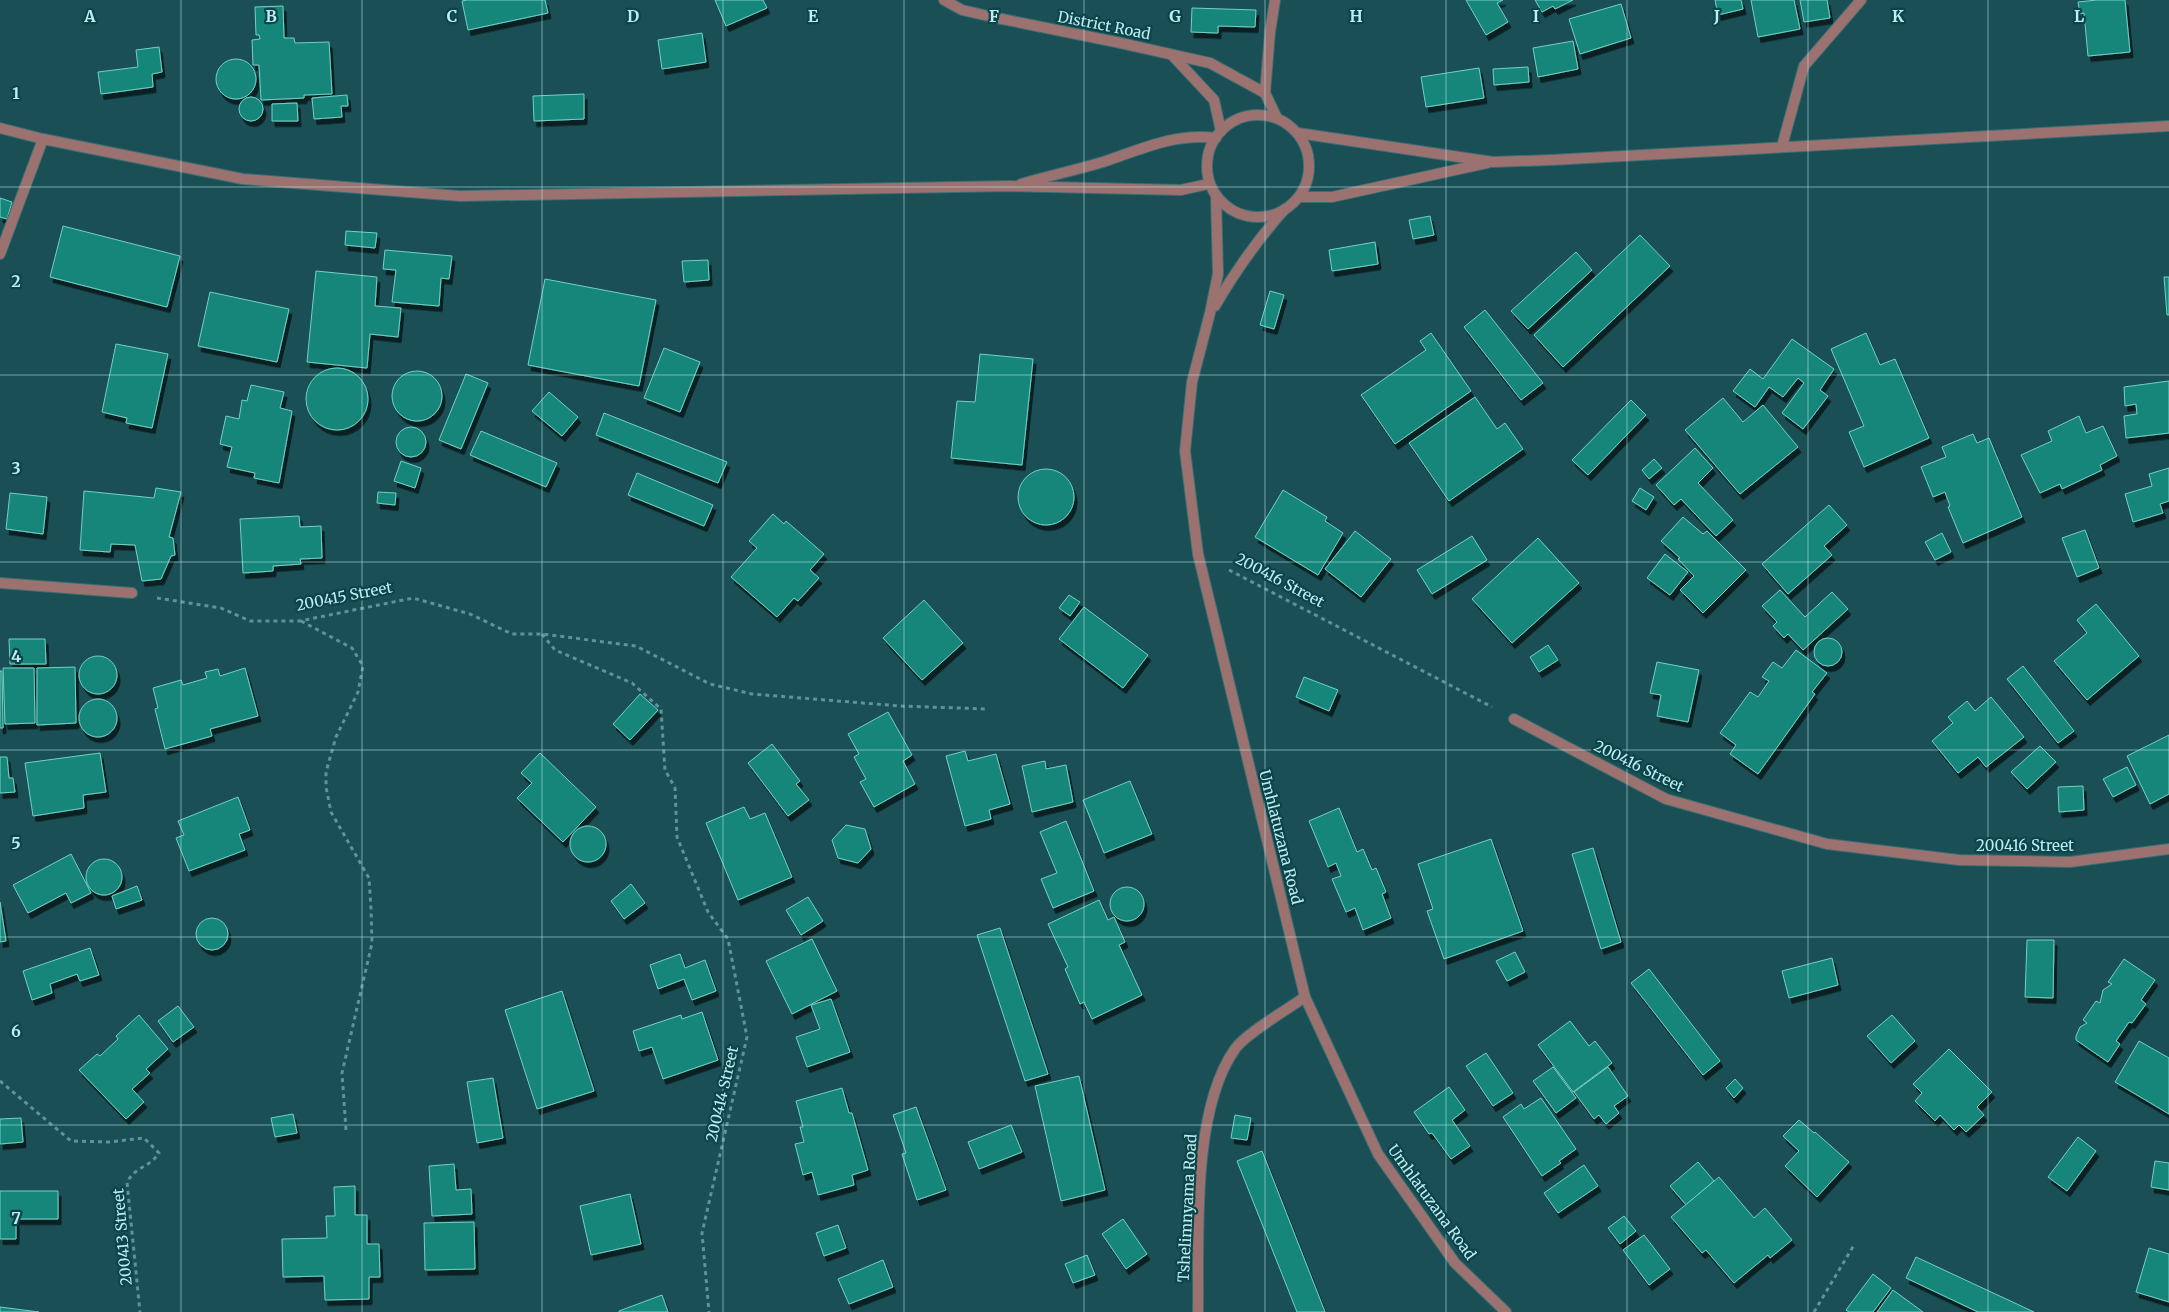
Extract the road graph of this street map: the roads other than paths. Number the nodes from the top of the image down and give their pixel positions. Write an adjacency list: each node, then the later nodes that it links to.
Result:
1 (944, 0): 4 (street, District Road)
2 (1275, 0): 5 (street)
3 (1861, 0): 12 (street)
4 (1172, 55): 5 (street, District Road); 10 (street)
5 (1265, 93): 6 (street)
6 (1277, 118): 9 (street); 10 (street)
7 (2169, 126): 12 (street)
8 (0, 128): 11 (street)
9 (1298, 133): 13 (street); 17 (street)
10 (1218, 134): 14 (street); 15 (street)
11 (43, 139): 15 (street); 19 (street)
12 (1782, 146): 13 (street)
13 (1493, 162): 17 (street)
14 (1208, 184): 15 (street); 16 (street)
15 (1010, 186)
16 (1216, 197): 18 (street); 20 (street, Umhlatuzana Road)
17 (1300, 197): 18 (street)
18 (1287, 207): 20 (street, Umhlatuzana Road)
19 (0, 254)
20 (1210, 313): 25 (street, Umhlatuzana Road)
21 (0, 583): 22 (street)
22 (132, 593)
23 (1514, 719): 24 (street, 200416 Street)
24 (2169, 849)
25 (1305, 997): 26 (street, Tshelimnyama Road); 27 (street, Umhlatuzana Road)
26 (1198, 1312)
27 (1506, 1312)

